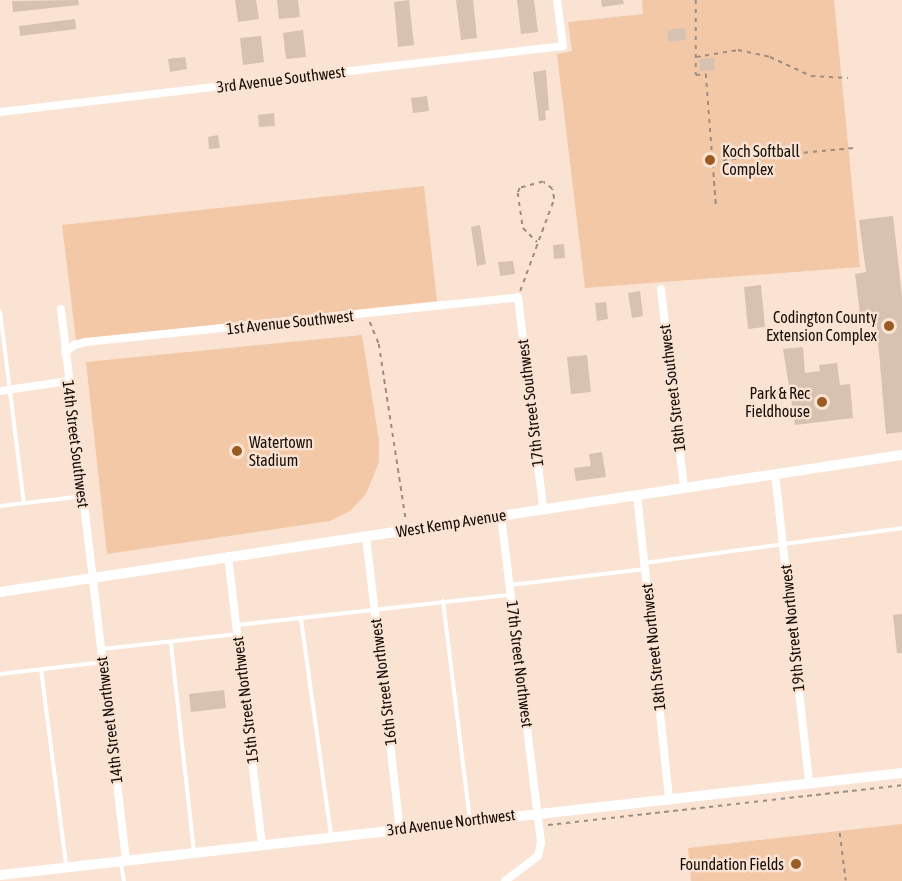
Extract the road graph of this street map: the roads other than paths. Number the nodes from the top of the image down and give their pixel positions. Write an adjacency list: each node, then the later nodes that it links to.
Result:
1 (557, 0): 2 (street, 3rd Avenue Southwest)
2 (0, 112)
3 (661, 289): 13 (street, 18th Street Southwest)
4 (518, 297): 7 (street, 1st Avenue Southwest); 18 (street, 17th Street Southwest)
5 (61, 309): 7 (street, 14th Street Southwest)
6 (0, 311): 9 (lane)
7 (65, 353): 8 (street, 14th Street Southwest)
8 (68, 381): 9 (street); 15 (street, 14th Street Southwest)
9 (9, 390): 10 (street); 16 (lane)
10 (0, 391)
11 (902, 455): 12 (street, West Kemp Avenue)
12 (775, 473): 13 (street, West Kemp Avenue); 22 (street, 19th Street Northwest)
13 (684, 487): 14 (street, West Kemp Avenue)
14 (637, 494): 18 (street, West Kemp Avenue); 24 (street, 18th Street Northwest)
15 (83, 496): 16 (lane); 25 (street, 14th Street Southwest)
16 (24, 503): 17 (lane)
17 (0, 506)
18 (543, 508): 19 (street, West Kemp Avenue)
19 (501, 516): 21 (street, West Kemp Avenue); 26 (street, 17th Street Northwest)
20 (902, 528): 22 (lane)
21 (366, 536): 23 (street, West Kemp Avenue); 30 (street, 16th Street Northwest)
22 (783, 546): 24 (lane); 39 (street, 19th Street Northwest)
23 (228, 556): 25 (street, West Kemp Avenue); 32 (street, 15th Street Northwest)
24 (644, 566): 26 (lane); 40 (street, 18th Street Northwest)
25 (92, 580): 27 (street, West Kemp Avenue); 34 (street, 14th Street Northwest)
26 (510, 585): 28 (street, 17th Street Northwest)
27 (0, 592)
28 (511, 595): 29 (lane); 41 (street, 17th Street Northwest)
29 (443, 602): 30 (lane); 42 (lane)
30 (374, 609): 31 (lane); 43 (street, 16th Street Northwest)
31 (301, 619): 32 (lane); 44 (lane)
32 (237, 630): 33 (lane); 45 (street, 15th Street Northwest)
33 (171, 644): 34 (lane); 46 (lane)
34 (101, 649): 35 (street, 14th Street Northwest)
35 (103, 662): 36 (lane); 47 (street, 14th Street Northwest)
36 (41, 669): 37 (lane); 48 (lane)
37 (0, 674)
38 (902, 773): 39 (street, 3rd Avenue Northwest)
39 (810, 783): 40 (street, 3rd Avenue Northwest)
40 (669, 799): 41 (street, 3rd Avenue Northwest)
41 (538, 812): 42 (street, 3rd Avenue Northwest); 51 (street, 17th Street Northwest)
42 (470, 820): 43 (street, 3rd Avenue Northwest)
43 (400, 828): 44 (street, 3rd Avenue Northwest)
44 (331, 836): 45 (street, 3rd Avenue Northwest)
45 (262, 844): 46 (street, 3rd Avenue Northwest)
46 (194, 852): 47 (street, 3rd Avenue Northwest)
47 (123, 860): 48 (street, 3rd Avenue Northwest); 50 (lane)
48 (66, 867): 49 (street, 3rd Avenue Northwest)
49 (0, 874)
50 (124, 881)
51 (505, 881)

